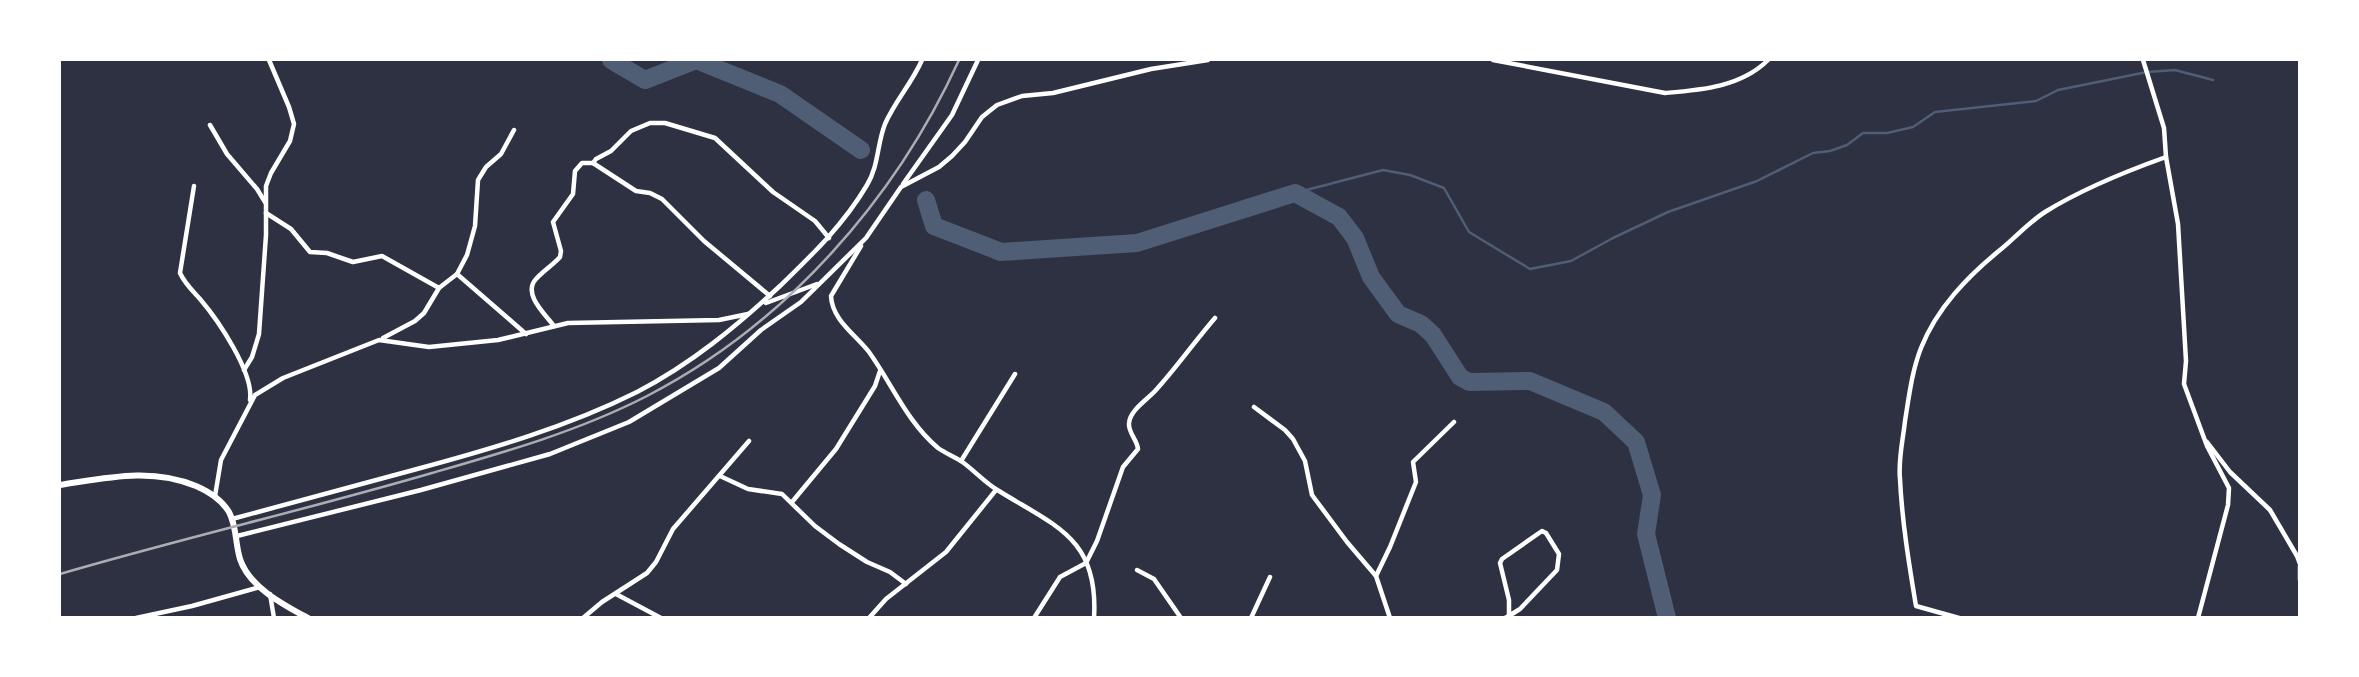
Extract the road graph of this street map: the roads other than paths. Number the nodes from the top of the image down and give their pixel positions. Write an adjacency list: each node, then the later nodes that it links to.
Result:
1 (269, 60): 14 (street)
2 (922, 60): 16 (street)
3 (978, 60): 13 (street)
4 (1208, 60): 13 (street)
5 (1493, 60): 6 (street)
6 (1768, 60)
7 (2143, 60): 10 (street)
8 (210, 125): 14 (street)
9 (514, 130): 18 (street)
10 (2166, 158): 34 (street); 66 (street)
11 (593, 163): 16 (street); 21 (street); 25 (street)
12 (194, 186): 28 (street)
13 (901, 187): 17 (street)
14 (266, 202): 15 (street)
15 (266, 213): 20 (street); 28 (street)
16 (829, 237): 21 (street)
17 (866, 239): 19 (street); 29 (street)
18 (457, 274): 20 (street); 26 (street)
19 (820, 283): 22 (street); 43 (street)
20 (439, 288): 27 (street)
21 (770, 296): 22 (street)
22 (762, 304): 23 (street)
23 (751, 313): 25 (street); 42 (street)
24 (1215, 318): 44 (street)
25 (554, 326): 26 (street)
26 (527, 334): 27 (street)
27 (379, 340): 31 (street)
28 (244, 370): 31 (street)
29 (880, 371): 36 (street); 41 (street)
30 (1015, 374): 36 (street)
31 (249, 404): 40 (street)
32 (1254, 407): 47 (street)
33 (1454, 422): 47 (street)
34 (2203, 435): 45 (street); 67 (street)
35 (749, 441): 37 (street)
36 (961, 461): 39 (street)
37 (720, 476): 41 (street); 53 (street)
38 (60, 485): 40 (street)
39 (996, 490): 44 (street); 50 (street)
40 (215, 496): 42 (street)
41 (792, 502): 50 (street)
42 (232, 519): 43 (street)
43 (237, 536): 51 (street)
44 (1086, 563): 61 (street); 62 (street)
45 (2300, 565): 49 (street)
46 (1137, 570): 63 (street)
47 (1376, 576): 65 (street)
48 (1270, 577): 64 (street)
49 (2300, 580)
50 (906, 584): 60 (street)
51 (261, 587): 52 (street); 55 (street)
52 (270, 594): 56 (street); 57 (street)
53 (616, 594): 58 (street); 59 (street)
54 (1509, 617): 54 (street)
55 (136, 618)
56 (274, 618)
57 (307, 618)
58 (583, 618)
59 (661, 618)
60 (869, 618)
61 (1034, 618)
62 (1094, 618)
63 (1181, 618)
64 (1251, 618)
65 (1390, 618)
66 (1959, 618)
67 (2198, 618)

